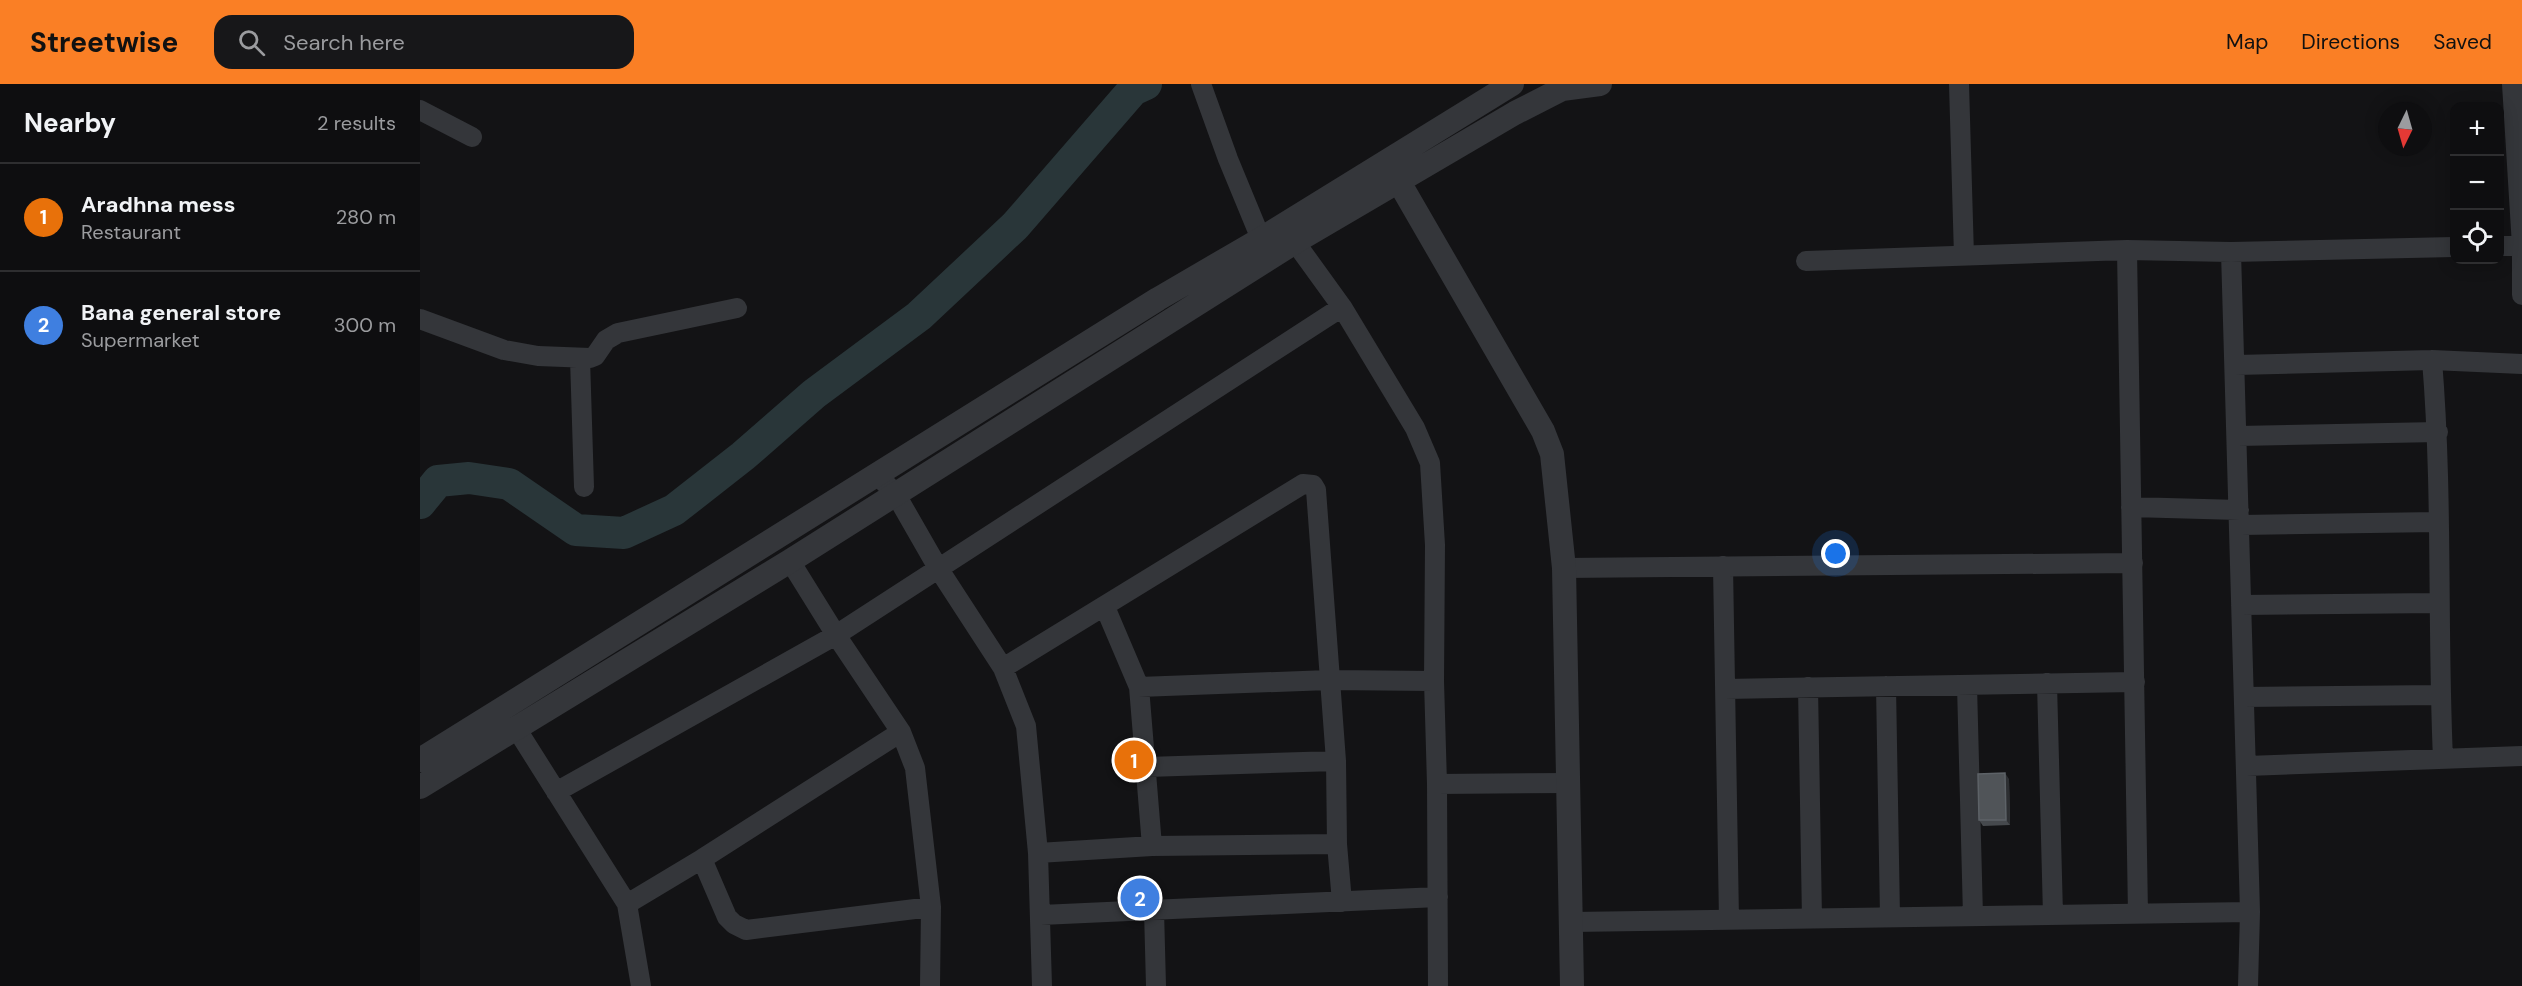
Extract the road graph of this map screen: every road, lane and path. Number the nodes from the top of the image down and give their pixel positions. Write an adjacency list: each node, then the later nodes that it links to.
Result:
1 (1201, 84): 10 (street)
2 (1512, 84): 8 (street)
3 (1600, 84): 9 (street)
4 (1959, 84): 17 (street)
5 (2512, 84): 13 (street)
6 (420, 110): 7 (street)
7 (472, 138)
8 (1382, 163): 9 (street); 10 (street)
9 (1399, 182): 11 (street); 38 (street)
10 (1261, 239): 29 (street)
11 (1294, 242): 20 (street); 29 (street)
12 (2504, 246): 13 (street)
13 (2522, 246): 19 (street)
14 (2450, 247): 16 (street)
15 (2127, 250): 16 (street); 17 (street); 31 (street)
16 (2231, 252): 26 (street)
17 (1964, 256): 18 (street)
18 (1806, 261)
19 (2522, 296)
20 (1342, 307): 37 (street); 45 (street)
21 (737, 308): 23 (street)
22 (420, 319): 23 (street)
23 (579, 358): 30 (street)
24 (2432, 360): 25 (street); 26 (street); 27 (street)
25 (2522, 364)
26 (2236, 365): 28 (street)
27 (2438, 432): 28 (street); 33 (street)
28 (2238, 436): 32 (street)
29 (886, 484): 34 (street); 37 (street); 59 (street)
30 (584, 487)
31 (2131, 507): 32 (street); 35 (street)
32 (2240, 517): 33 (street); 40 (street)
33 (2437, 522): 39 (street)
34 (790, 561): 42 (street); 55 (street)
35 (2133, 563): 36 (street); 46 (street)
36 (1723, 566): 38 (street); 52 (street)
37 (938, 568): 42 (street); 43 (street)
38 (1564, 568): 63 (street)
39 (2438, 603): 40 (street); 53 (street)
40 (2241, 605): 54 (street)
41 (1105, 607): 43 (street); 44 (street); 50 (street)
42 (836, 635): 56 (street); 66 (street)
43 (1003, 668): 69 (street)
44 (1329, 680): 45 (street); 50 (street); 60 (street)
45 (1434, 681): 64 (street)
46 (2134, 682): 47 (street); 77 (street)
47 (2047, 683): 48 (street); 79 (street)
48 (1967, 685): 49 (street); 80 (street)
49 (1886, 686): 51 (street); 81 (street)
50 (1139, 687): 62 (street)
51 (1808, 687): 52 (street); 82 (street)
52 (1725, 689): 83 (street)
53 (2440, 695): 54 (street); 58 (street)
54 (2244, 697): 61 (street)
55 (516, 728): 65 (street); 66 (street)
56 (901, 732): 70 (street); 74 (street)
57 (2522, 756): 58 (street)
58 (2444, 759): 61 (street)
59 (420, 760)
60 (1336, 761): 62 (street); 67 (street)
61 (2247, 766): 76 (street)
62 (1147, 767): 68 (street)
63 (1569, 783): 64 (street); 84 (street)
64 (1437, 784): 71 (street)
65 (420, 787)
66 (556, 792): 73 (street)
67 (1337, 844): 68 (street); 72 (street)
68 (1152, 846): 69 (street)
69 (1038, 853): 78 (street)
70 (702, 859): 73 (street); 74 (street)
71 (1438, 897): 72 (street); 89 (street)
72 (1342, 902): 75 (street)
73 (627, 904): 85 (street)
74 (931, 907): 86 (street)
75 (1154, 910): 78 (street); 88 (street)
76 (2250, 912): 77 (street); 91 (street)
77 (2138, 914): 79 (street)
78 (1041, 915): 87 (street)
79 (2053, 915): 80 (street)
80 (1973, 916): 81 (street)
81 (1890, 917): 82 (street)
82 (1812, 919): 83 (street)
83 (1729, 920): 84 (street)
84 (1572, 922): 90 (street)
85 (641, 986)
86 (930, 986)
87 (1042, 986)
88 (1156, 986)
89 (1438, 986)
90 (1572, 986)
91 (2248, 986)

